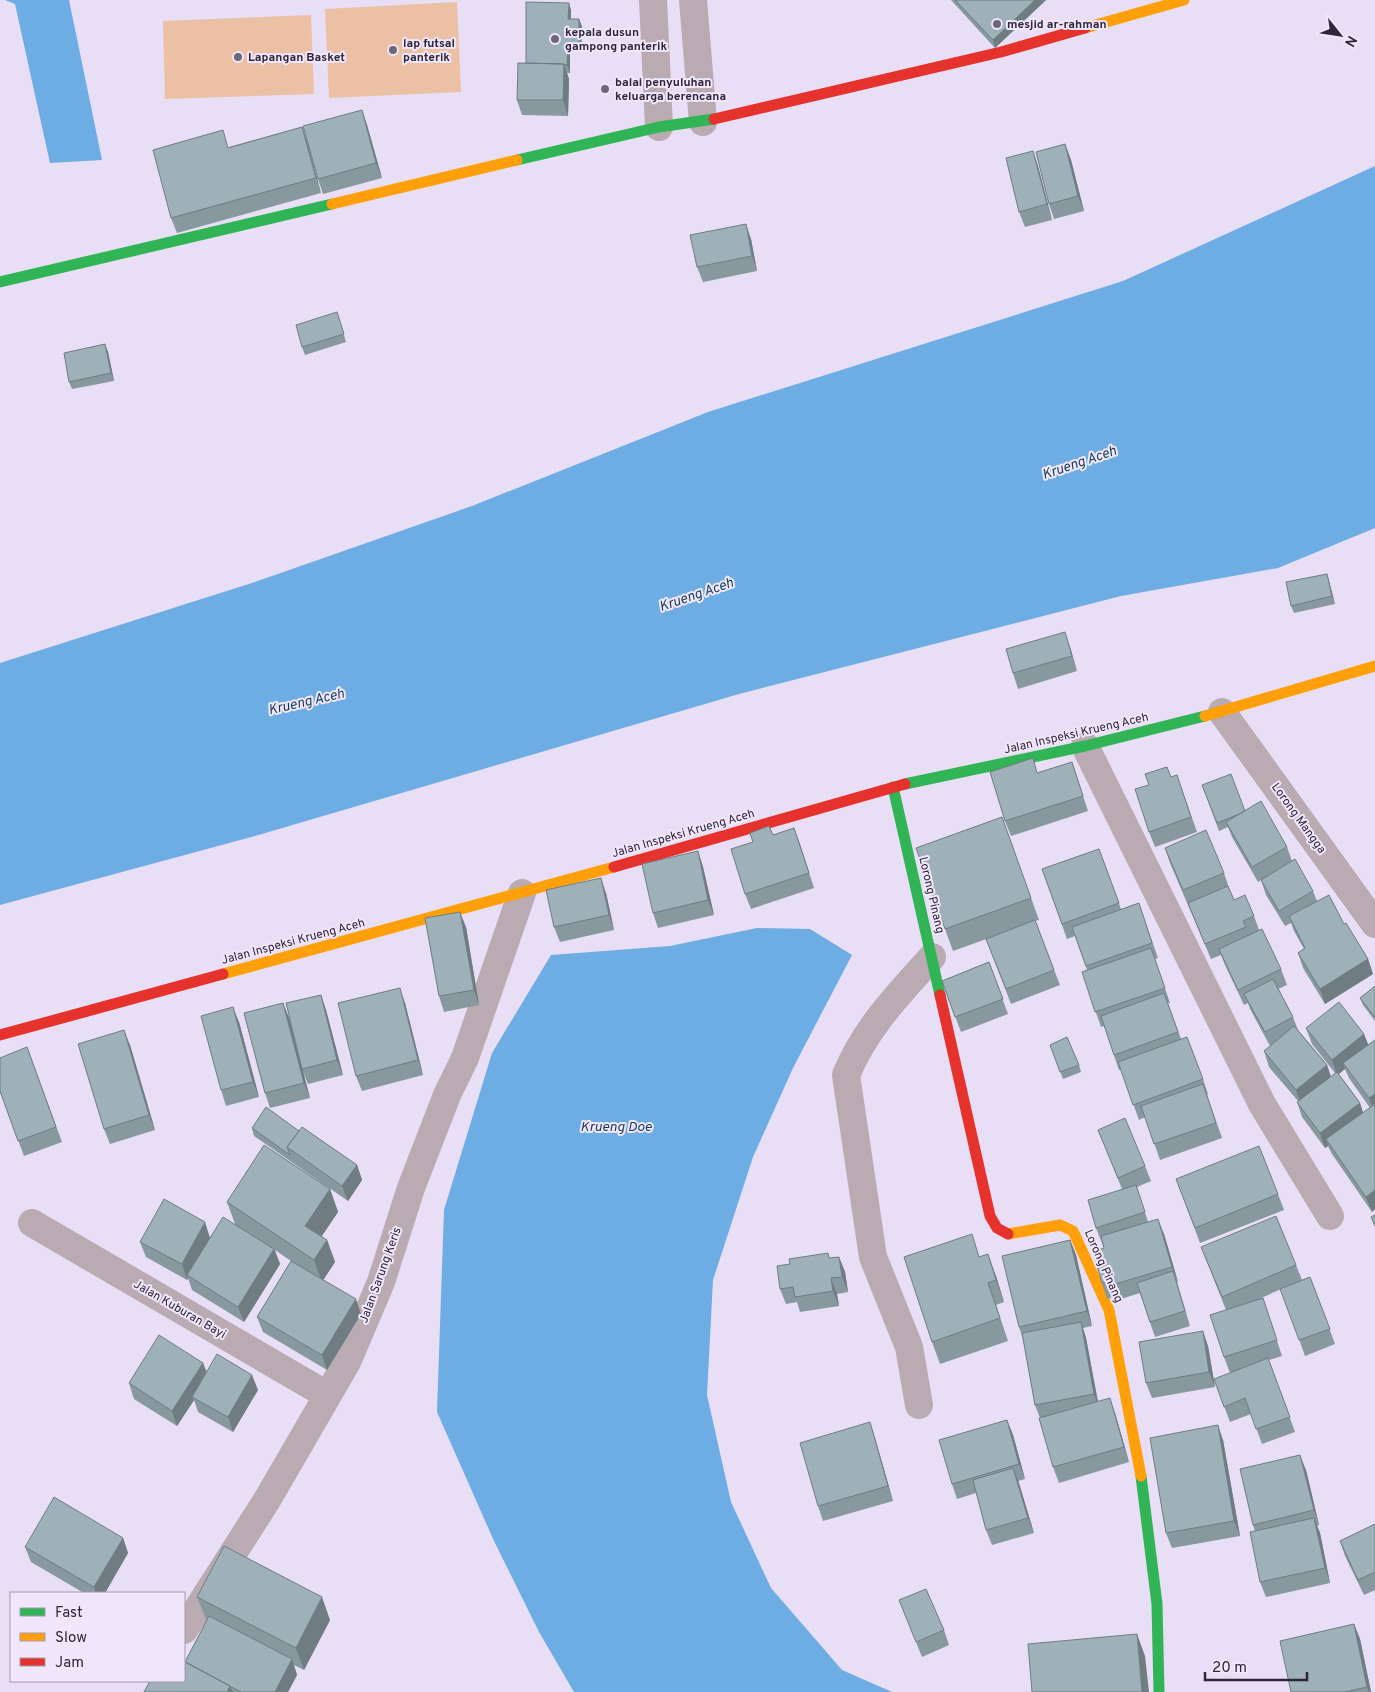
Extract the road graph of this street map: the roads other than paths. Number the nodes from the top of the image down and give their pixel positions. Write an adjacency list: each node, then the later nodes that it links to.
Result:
1 (653, 0): 5 (street)
2 (693, 0): 4 (street)
3 (1184, 0): 4 (street)
4 (703, 122): 5 (street)
5 (659, 127): 6 (street)
6 (0, 282)
7 (1375, 666): 8 (street, Jalan Inspeksi Krueng Aceh)
8 (1222, 712): 9 (street, Jalan Inspeksi Krueng Aceh); 12 (street, Lorong Mangga)
9 (1086, 746): 10 (street, Jalan Inspeksi Krueng Aceh); 15 (street)
10 (894, 787): 11 (street, Jalan Inspeksi Krueng Aceh); 13 (street, Lorong Pinang)
11 (522, 893): 14 (street, Jalan Inspeksi Krueng Aceh); 17 (street, Jalan Sarung Keris)
12 (1375, 924)
13 (932, 957): 18 (street); 20 (street, Lorong Pinang)
14 (0, 1035)
15 (1330, 1216)
16 (32, 1223): 17 (street, Jalan Kuburan Bayi)
17 (328, 1395): 19 (street, Jalan Sarung Keris)
18 (920, 1405)
19 (185, 1628)
20 (1159, 1692)

